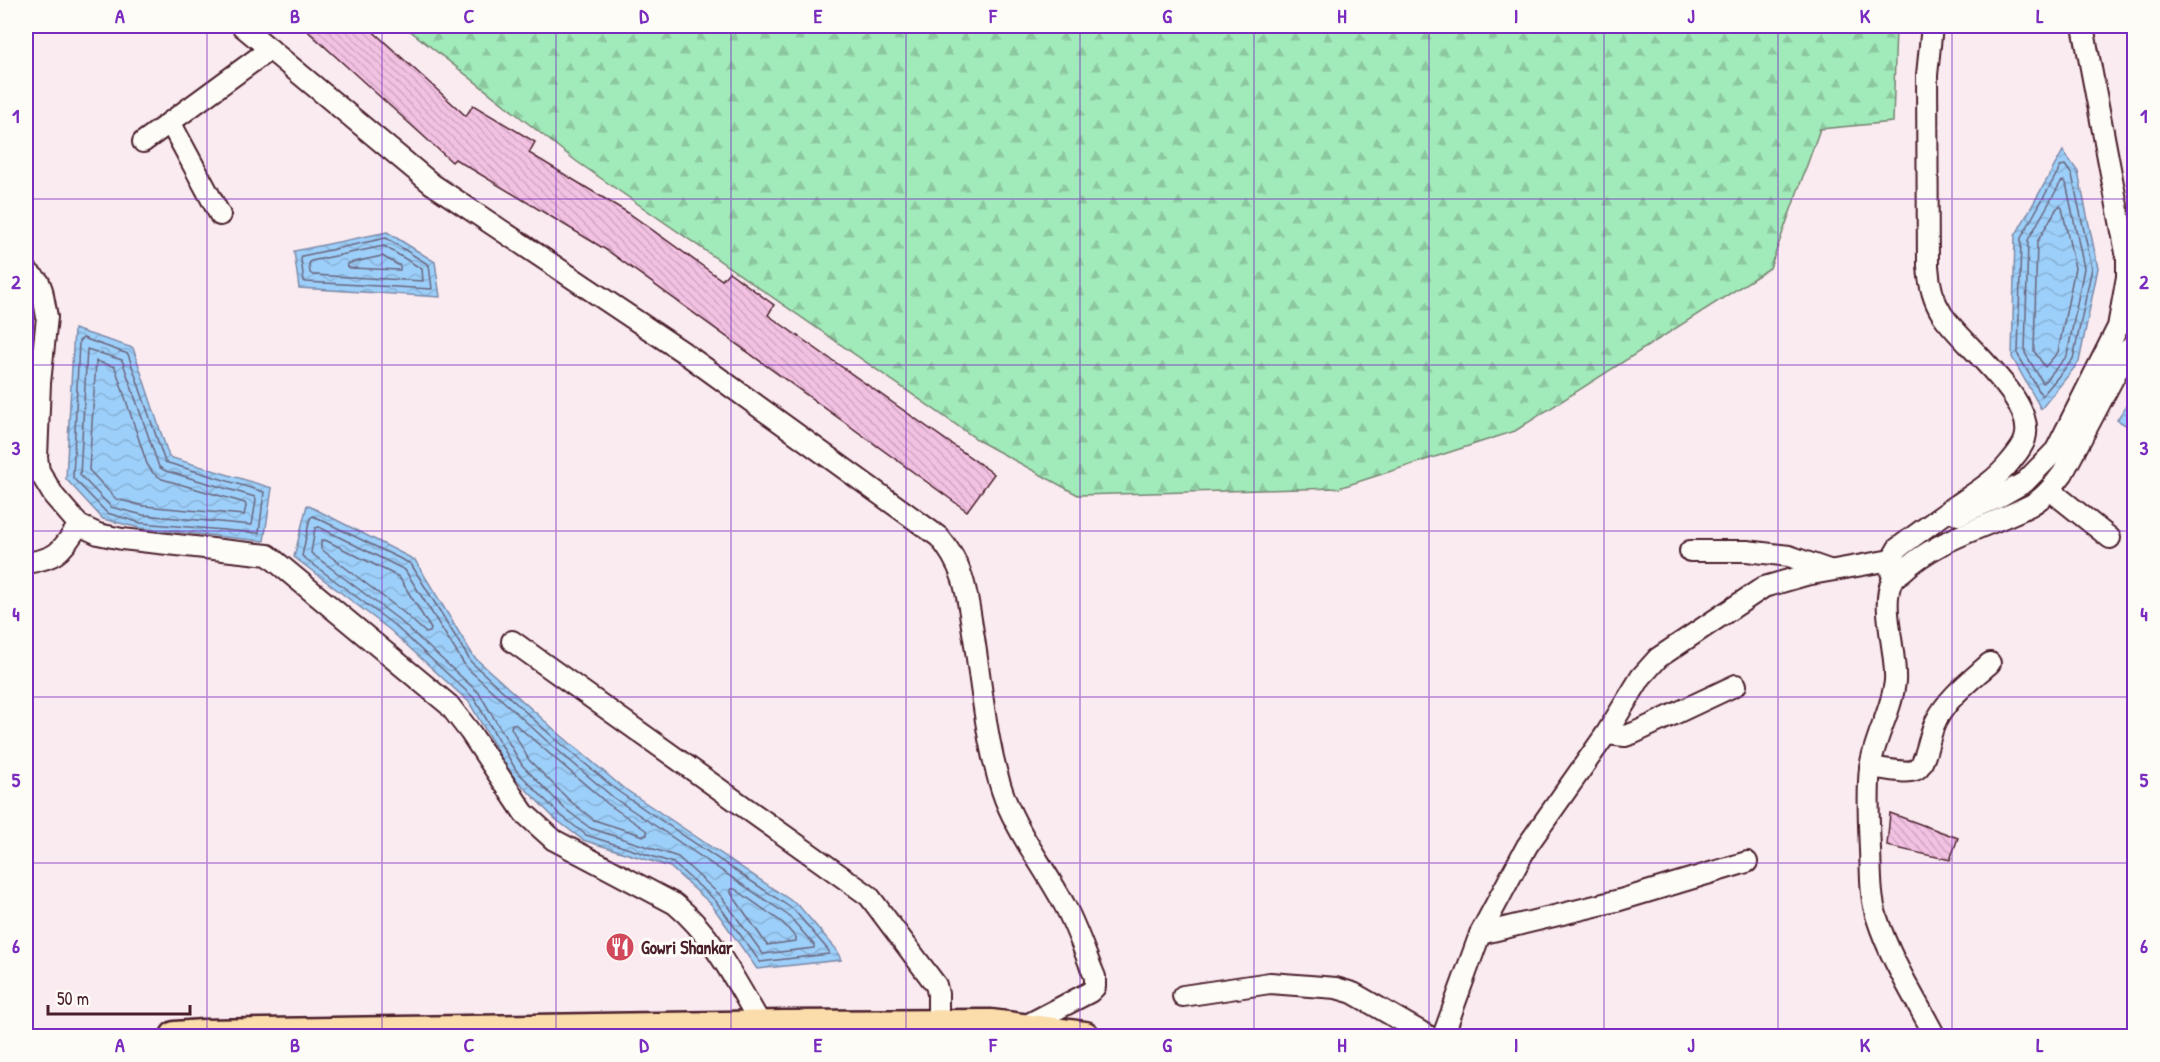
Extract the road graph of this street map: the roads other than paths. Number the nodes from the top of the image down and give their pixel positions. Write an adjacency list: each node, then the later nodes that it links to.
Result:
1 (242, 26): 4 (street)
2 (1932, 26): 13 (street)
3 (2083, 26): 13 (street)
4 (270, 49): 5 (street); 30 (street)
5 (170, 122): 6 (street); 7 (street)
6 (143, 142)
7 (220, 215)
8 (26, 270): 10 (street)
9 (2134, 343): 11 (street)
10 (33, 381): 12 (street)
11 (2050, 490): 14 (street); 19 (street)
12 (79, 525): 17 (street); 29 (street)
13 (1922, 530): 16 (street)
14 (2110, 538)
15 (1689, 551): 18 (street)
16 (1891, 560): 18 (street); 19 (street)
17 (26, 563)
18 (1832, 571): 23 (street)
19 (1892, 581): 24 (street)
20 (512, 640): 28 (street)
21 (1990, 663): 24 (street)
22 (1736, 685): 23 (street)
23 (1605, 734): 26 (street)
24 (1870, 767): 36 (street)
25 (1747, 862): 26 (street)
26 (1480, 934): 35 (street)
27 (1183, 996): 34 (street)
28 (938, 1024): 30 (highway); 31 (highway)
29 (762, 1026): 31 (highway); 32 (highway)
30 (1021, 1028): 33 (highway)
31 (901, 1030)
32 (176, 1036)
33 (1085, 1036)
34 (1428, 1036)
35 (1443, 1036)
36 (1935, 1036)

